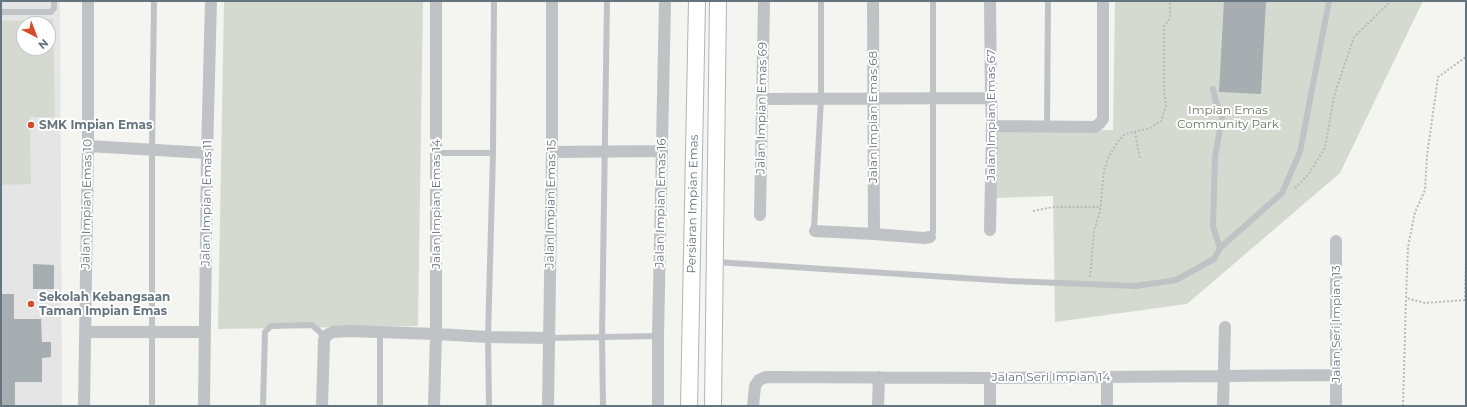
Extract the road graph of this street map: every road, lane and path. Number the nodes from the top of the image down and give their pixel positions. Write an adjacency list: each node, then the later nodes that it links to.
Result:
1 (54, 1): 22 (lane)
2 (88, 1): 33 (street, Jalan Impian Emas 10)
3 (154, 1): 34 (lane)
4 (211, 1): 38 (street, Jalan Impian Emas 11)
5 (436, 1): 39 (street, Jalan Impian Emas 14)
6 (494, 1): 40 (lane)
7 (552, 1): 36 (street, Jalan Impian Emas 15)
8 (607, 1): 37 (lane)
9 (665, 1): 35 (street, Jalan Impian Emas 16)
10 (697, 1): 84 (main road, Persiaran Impian Emas)
11 (718, 1): 53 (main road, Persiaran Impian Emas)
12 (764, 1): 28 (street, Jalan Impian Emas 69)
13 (821, 1): 29 (lane)
14 (873, 1): 25 (street, Jalan Impian Emas 68)
15 (933, 1): 26 (lane)
16 (990, 1): 27 (street, Jalan Impian Emas 67)
17 (1048, 1): 31 (lane)
18 (1103, 1): 31 (street)
19 (1170, 1): 32 (path)
20 (1329, 1): 51 (lane)
21 (1391, 1): 42 (path)
22 (1, 12)
23 (1466, 57): 55 (path)
24 (1213, 89): 51 (lane)
25 (874, 98): 26 (street); 29 (street); 48 (street, Jalan Impian Emas 68)
26 (933, 98): 27 (street); 49 (lane)
27 (991, 98): 30 (street, Jalan Impian Emas 67)
28 (762, 99): 29 (street); 45 (street, Jalan Impian Emas 69)
29 (821, 99): 47 (lane)
30 (992, 126): 31 (street); 46 (street, Jalan Impian Emas 67)
31 (1047, 127)
32 (1135, 132): 41 (path); 43 (path)
33 (88, 146): 34 (street); 58 (street, Jalan Impian Emas 10)
34 (152, 150): 38 (street); 59 (lane)
35 (662, 151): 37 (street); 63 (street, Jalan Impian Emas 16)
36 (552, 152): 37 (street); 66 (street, Jalan Impian Emas 15)
37 (604, 152): 64 (lane)
38 (207, 153): 60 (street, Jalan Impian Emas 11)
39 (436, 153): 40 (lane); 62 (street, Jalan Impian Emas 14)
40 (493, 153): 65 (lane)
41 (1140, 159)
42 (1293, 189)
43 (1101, 207): 44 (path); 54 (path)
44 (1033, 210)
45 (760, 215)
46 (990, 230)
47 (816, 231): 48 (street)
48 (874, 234): 49 (street)
49 (930, 237)
50 (1336, 241): 68 (street, Jalan Seri Impian 13)
51 (1220, 248): 54 (lane)
52 (1466, 260): 56 (path)
53 (714, 262): 54 (lane); 85 (main road, Persiaran Impian Emas)
54 (1089, 284)
55 (1406, 298): 56 (path); 92 (path)
56 (1465, 301)
57 (1225, 327): 71 (street)
58 (85, 332): 59 (street); 73 (street, Jalan Impian Emas 10)
59 (152, 332): 60 (street); 74 (lane)
60 (205, 332): 75 (street, Jalan Impian Emas 11)
61 (380, 332): 62 (street); 67 (street); 78 (lane)
62 (436, 334): 65 (street); 79 (street, Jalan Impian Emas 14)
63 (658, 336): 64 (lane); 83 (street, Jalan Impian Emas 16)
64 (602, 337): 66 (lane); 82 (lane)
65 (488, 338): 66 (street); 80 (lane)
66 (549, 338): 81 (street, Jalan Impian Emas 15)
67 (324, 340): 76 (lane); 77 (street)
68 (1336, 375): 71 (street, Jalan Seri Impian 14); 91 (street, Jalan Seri Impian 13)
69 (879, 377): 72 (street, Jalan Seri Impian 14); 86 (street, Jalan Seri Impian 14); 87 (street)
70 (1107, 377): 71 (street, Jalan Seri Impian 14); 72 (street, Jalan Seri Impian 14); 89 (street)
71 (1224, 377): 90 (street)
72 (990, 378): 88 (street)
73 (84, 406)
74 (152, 406)
75 (204, 406)
76 (263, 406)
77 (322, 406)
78 (380, 406)
79 (434, 406)
80 (489, 406)
81 (548, 406)
82 (603, 406)
83 (658, 406)
84 (689, 406)
85 (713, 406)
86 (753, 406)
87 (878, 406)
88 (990, 406)
89 (1107, 406)
90 (1223, 406)
91 (1336, 406)
92 (1403, 406)

